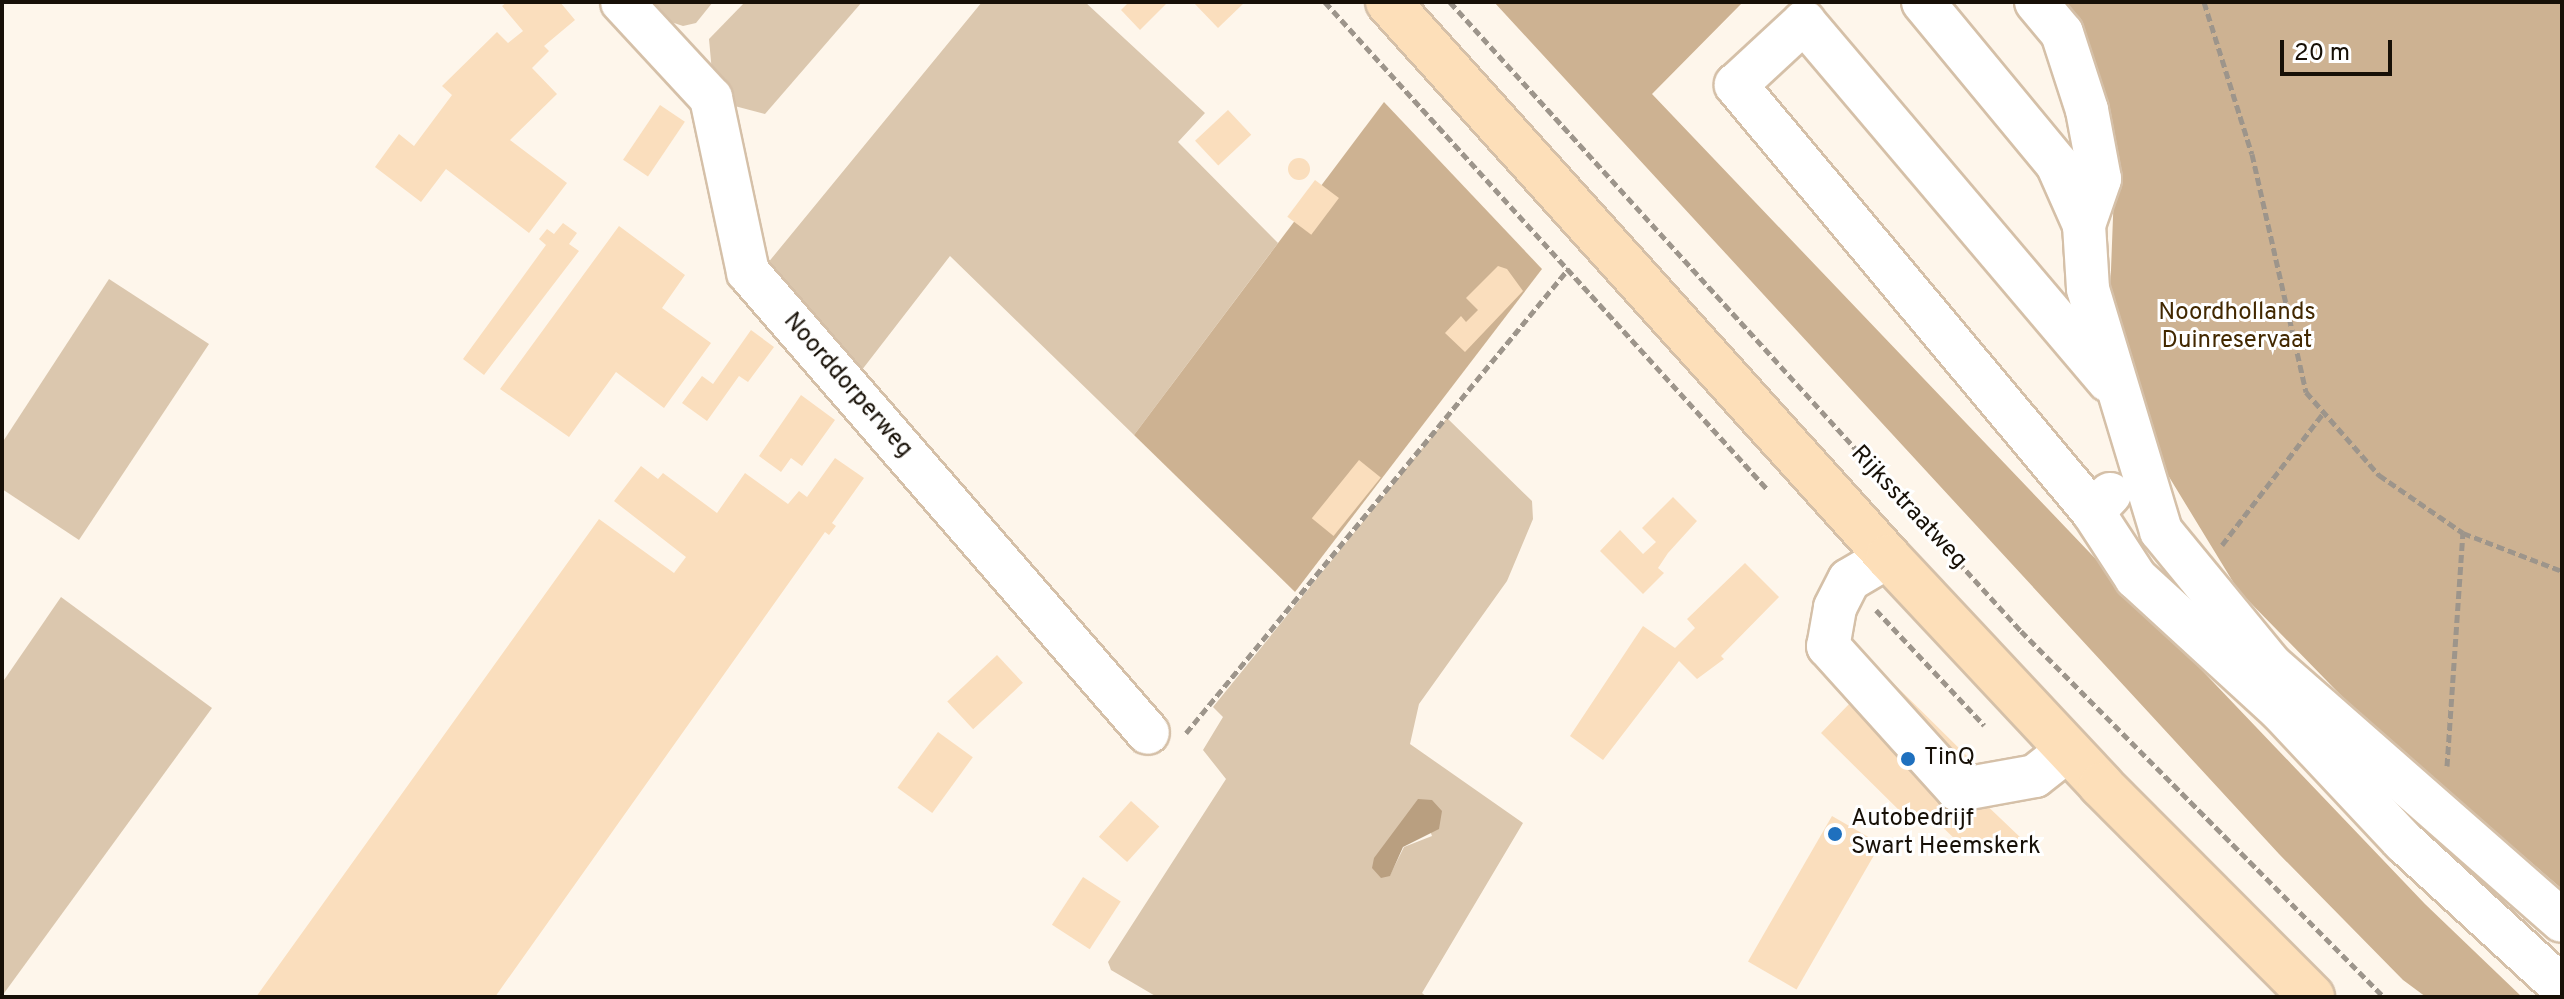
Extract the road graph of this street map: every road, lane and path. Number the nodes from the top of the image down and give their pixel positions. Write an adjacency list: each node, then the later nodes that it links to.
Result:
1 (622, 2): 19 (street, Noorddorperweg)
2 (1388, 2): 10 (main road, Rijksstraatweg)
3 (1450, 2): 8 (path, Rijksstraatweg)
4 (1923, 2): 9 (street)
5 (2036, 2): 9 (street)
6 (2204, 2): 12 (path)
7 (1815, 12): 11 (street); 14 (street)
8 (1628, 199): 10 (path); 25 (path, Rijksstraatweg)
9 (2084, 225): 11 (street)
10 (1596, 235): 16 (main road, Rijksstraatweg); 19 (path)
11 (2119, 394): 13 (street)
12 (2324, 412): 15 (path); 18 (path)
13 (2152, 504): 14 (street); 18 (street)
14 (2093, 512): 23 (street)
15 (2463, 533): 17 (path); 21 (path)
16 (1888, 557): 20 (main road, Rijksstraatweg); 20 (street)
17 (2562, 571)
18 (2198, 577): 21 (street)
19 (1148, 733)
20 (2068, 750): 24 (main road, Rijksstraatweg)
21 (2444, 814): 22 (street)
22 (2562, 921)
23 (2562, 987)
24 (2312, 997)
25 (2384, 997)

